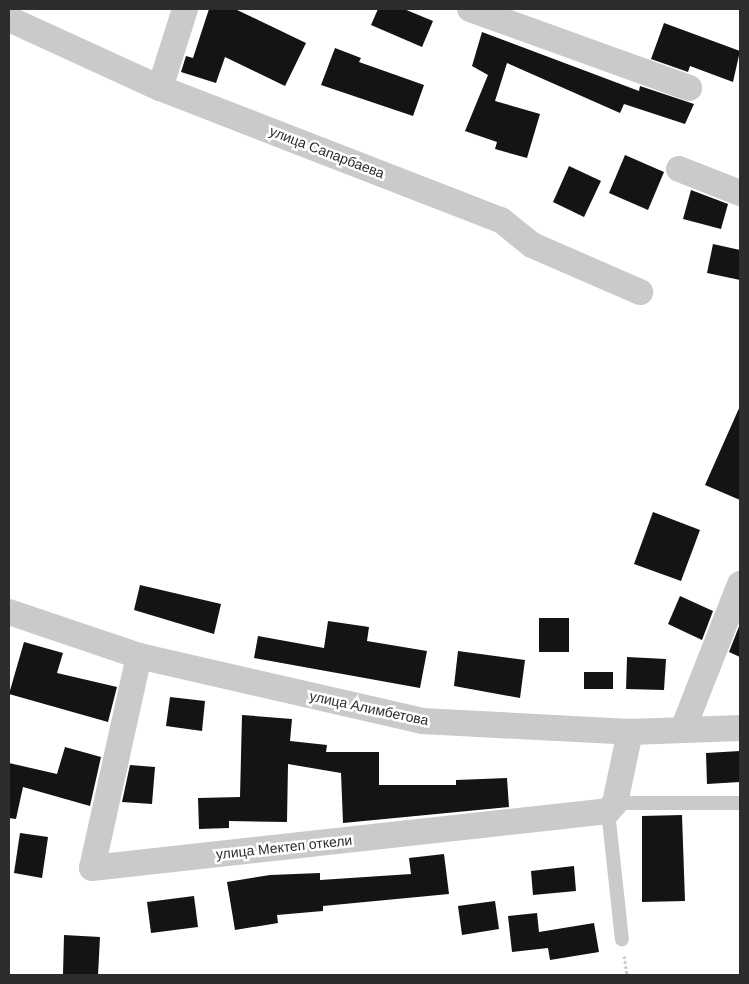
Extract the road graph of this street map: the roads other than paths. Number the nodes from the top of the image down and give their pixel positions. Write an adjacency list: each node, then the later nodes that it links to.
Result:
1 (185, 9): 4 (street)
2 (470, 9): 5 (street)
3 (9, 19): 4 (street, улица Сапарбаева)
4 (160, 88): 8 (street, улица Сапарбаева)
5 (688, 88)
6 (679, 169): 7 (street)
7 (740, 193)
8 (640, 292)
9 (740, 584): 13 (street)
10 (9, 612): 11 (street, улица Алимбетова)
11 (139, 656): 14 (street, улица Алимбетова); 16 (street, улица Мектеп откели)
12 (740, 728): 13 (street, улица Алимбетова)
13 (683, 730): 14 (street, улица Алимбетова)
14 (630, 732): 16 (street)
15 (740, 804): 16 (lane)
16 (611, 807): 17 (lane)
17 (622, 940)

